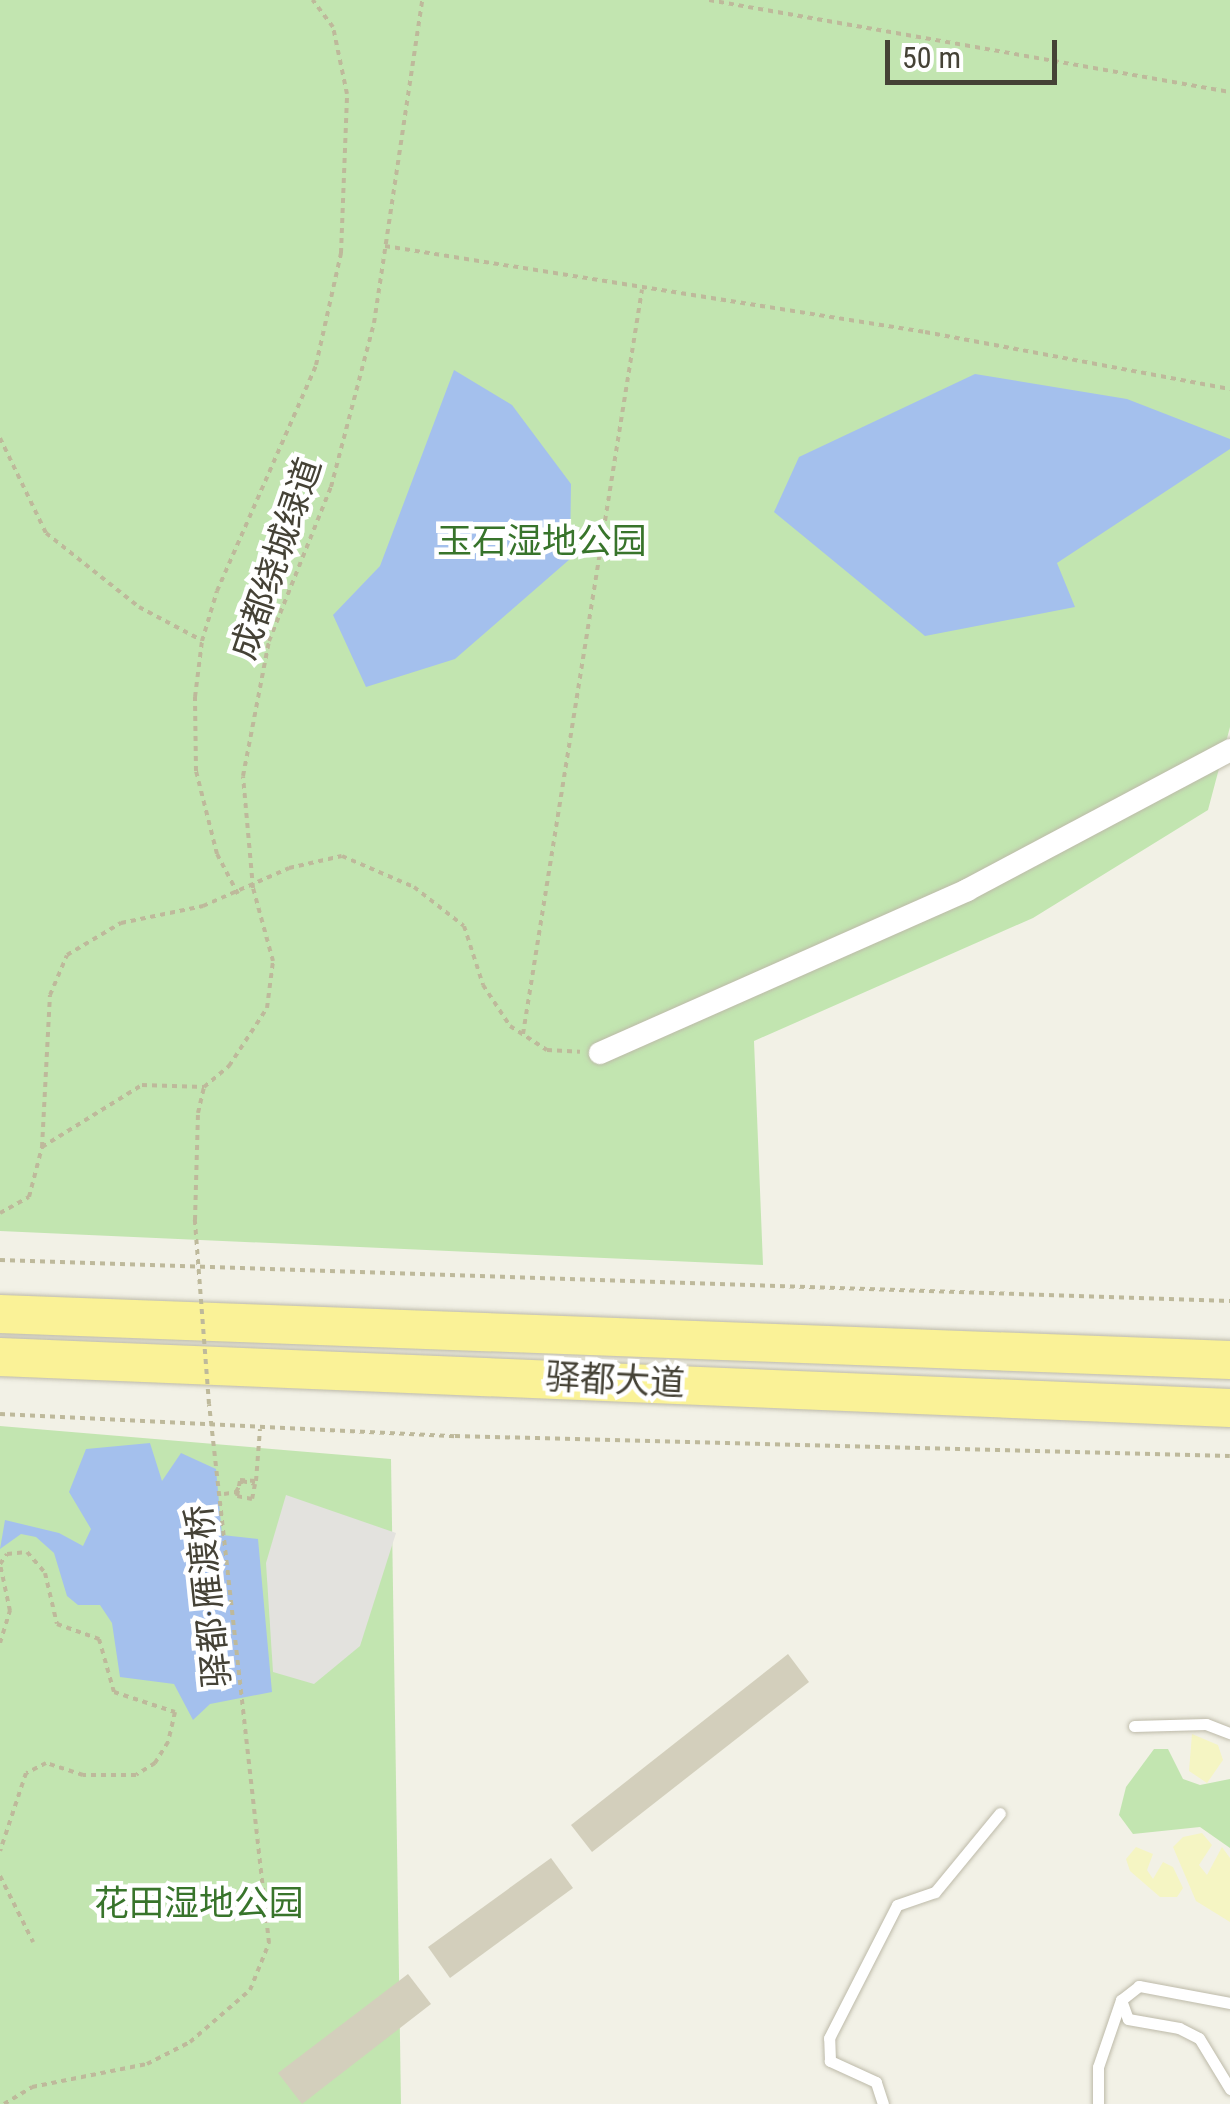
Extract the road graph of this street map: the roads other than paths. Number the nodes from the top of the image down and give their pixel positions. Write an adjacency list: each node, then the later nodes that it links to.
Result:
1 (1230, 750): 2 (street)
2 (600, 1053)
3 (0, 1314): 5 (main road, 驿都大道)
4 (0, 1356): 6 (main road, 驿都大道)
5 (1230, 1360)
6 (1230, 1408)
7 (1134, 1726): 8 (lane)
8 (1230, 1733)
9 (1000, 1813): 13 (lane)
10 (1121, 2000): 11 (lane); 12 (lane); 14 (lane)
11 (1230, 2003)
12 (1230, 2089)
13 (883, 2104)
14 (1098, 2104)

